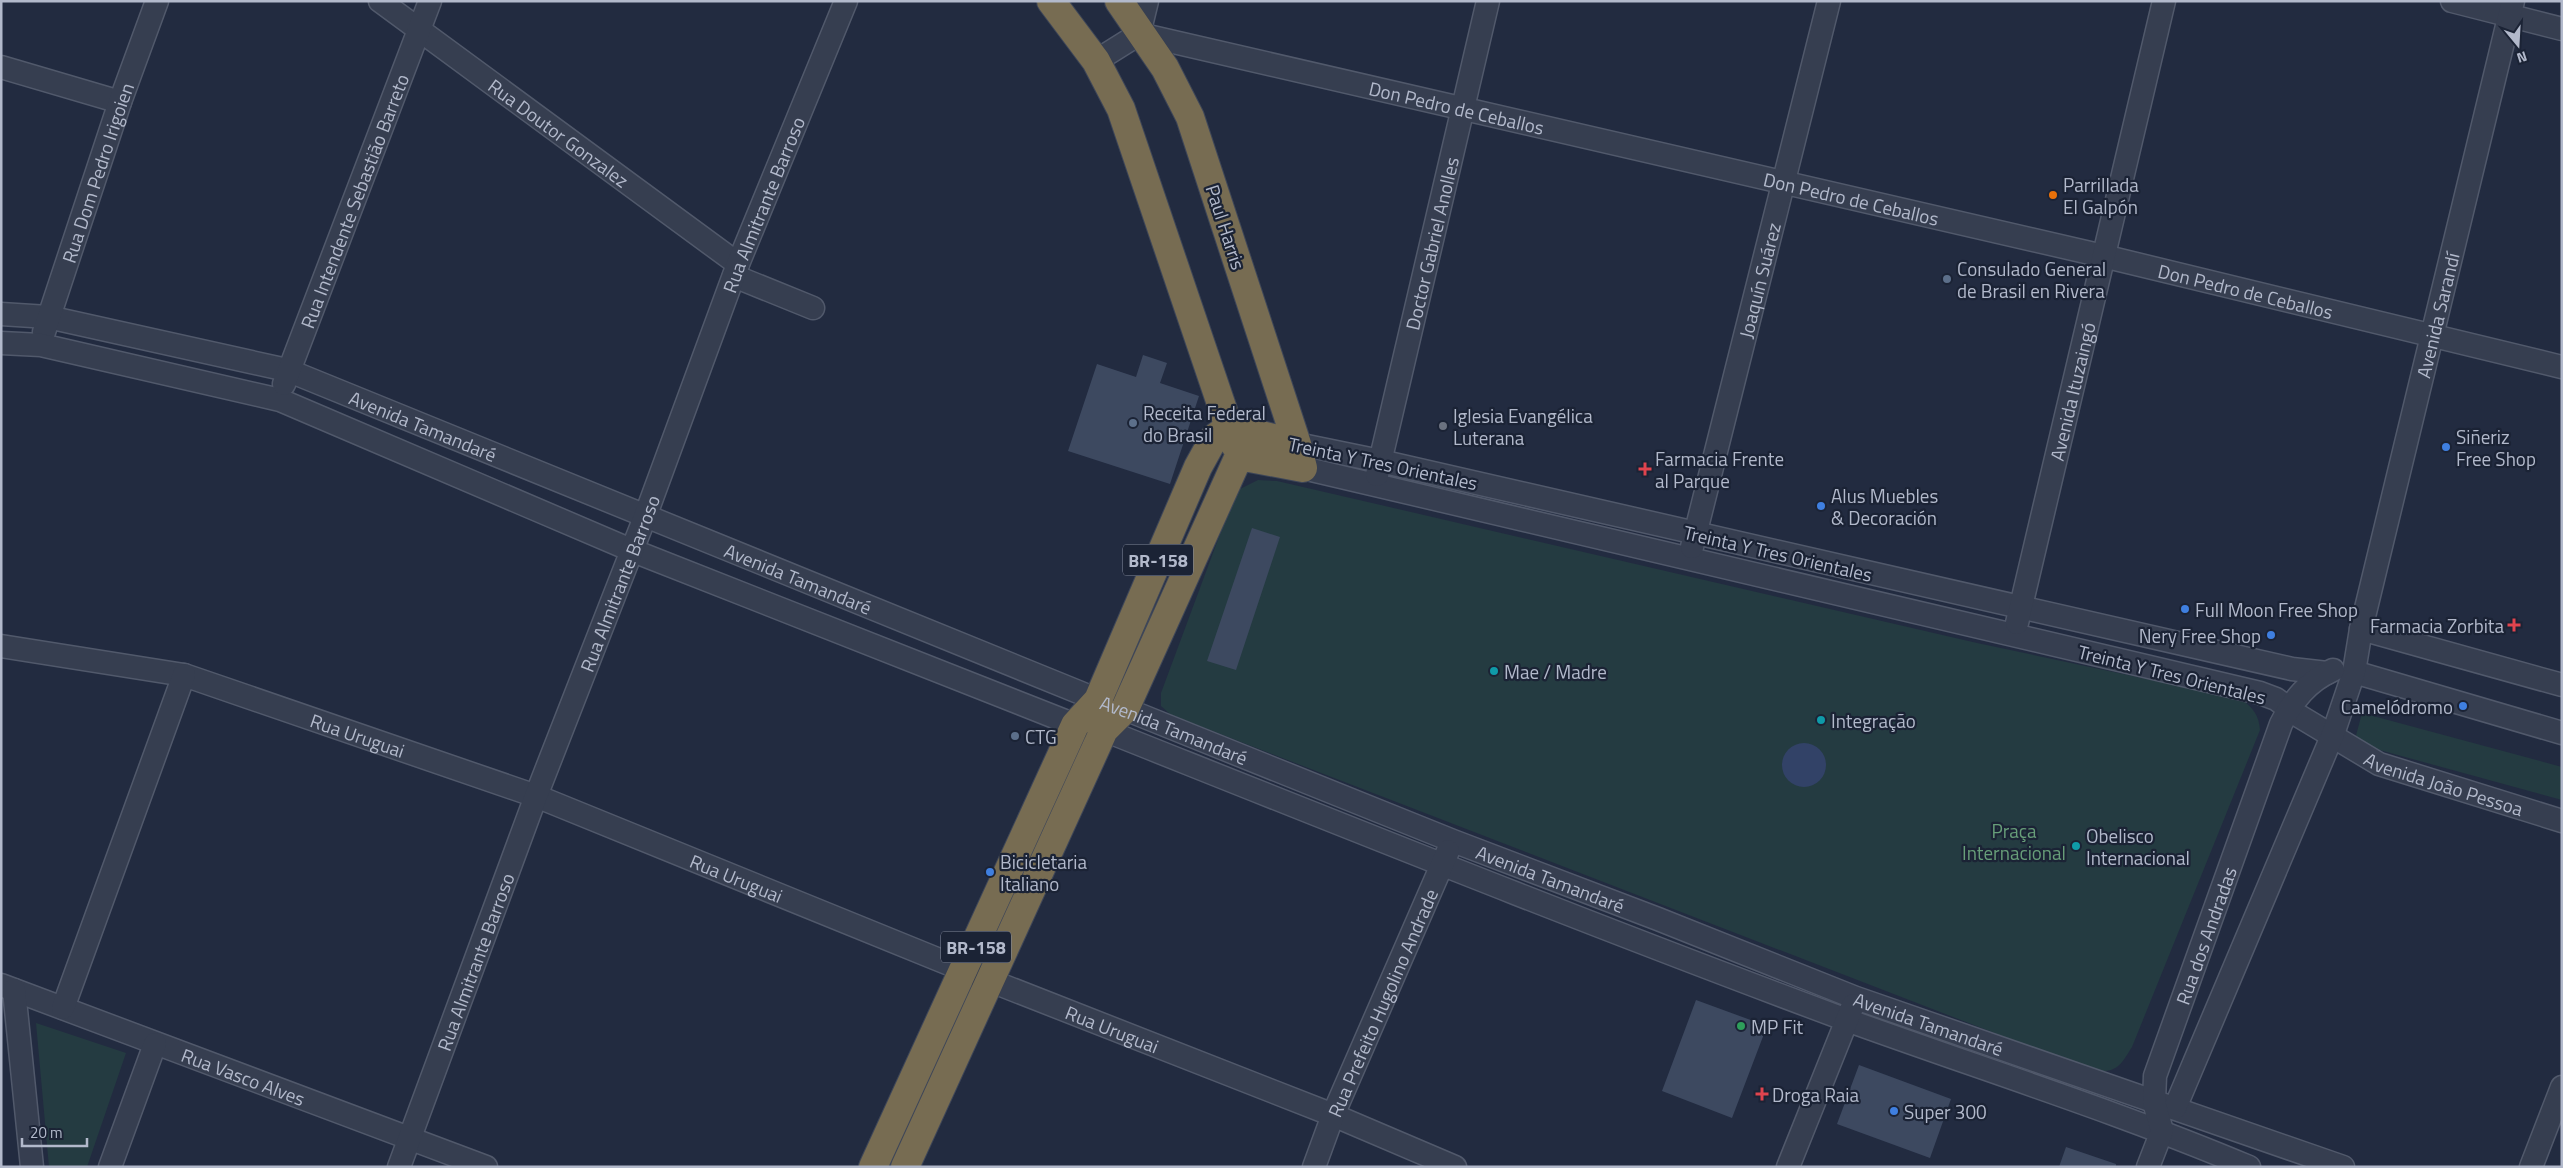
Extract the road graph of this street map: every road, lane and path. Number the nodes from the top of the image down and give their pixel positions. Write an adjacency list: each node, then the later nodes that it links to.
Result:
1 (157, 1): 18 (street, Rua Dom Pedro Irigoien)
2 (380, 1): 14 (street, Rua Doutor Gonzalez)
3 (430, 1): 14 (street, Rua Intendente Sebastião Barreto)
4 (846, 1): 22 (street, Rua Almitrante Barroso)
5 (1052, 1): 16 (highway)
6 (1119, 1): 15 (highway, Paul Harris)
7 (1147, 1): 15 (street)
8 (1488, 1): 19 (street, Doctor Gabriel Anolles)
9 (1829, 1): 20 (street, Joaquín Suárez)
10 (2164, 1): 21 (street, Avenida Ituzaingó)
11 (2452, 1): 12 (street)
12 (2512, 8): 13 (street); 26 (street, Avenida Sarandí)
13 (2562, 29)
14 (420, 30): 22 (street, Rua Doutor Gonzalez); 30 (street, Rua Intendente Sebastião Barreto)
15 (1139, 34): 16 (street); 19 (street, Don Pedro de Ceballos); 34 (highway, Paul Harris)
16 (1096, 61): 32 (highway)
17 (1, 67): 18 (street)
18 (120, 102): 25 (street, Rua Dom Pedro Irigoien)
19 (1462, 108): 20 (street, Don Pedro de Ceballos); 35 (street, Doctor Gabriel Anolles)
20 (1783, 184): 21 (street, Don Pedro de Ceballos); 38 (street, Joaquín Suárez)
21 (2103, 256): 26 (street, Don Pedro de Ceballos); 41 (street, Avenida Ituzaingó)
22 (736, 270): 23 (street, Rua Doutor Gonzalez); 37 (street, Rua Almitrante Barroso)
23 (813, 308)
24 (1, 314): 25 (street, Avenida Tamandaré)
25 (48, 318): 28 (street, Rua Dom Pedro Irigoien); 30 (street, Avenida Tamandaré)
26 (2432, 336): 29 (street, Don Pedro de Ceballos); 42 (street, Avenida Sarandí)
27 (1, 343): 28 (street, Avenida Tamandaré)
28 (41, 345): 31 (street, Avenida Tamandaré)
29 (2562, 367)
30 (287, 370): 31 (street, Rua Intendente Sebastião Barreto); 37 (street, Avenida Tamandaré)
31 (280, 400): 39 (street, Avenida Tamandaré)
32 (1229, 428): 33 (highway); 34 (highway, Treinta Y Tres Orientales); 48 (highway, BR-158)
33 (1239, 456): 34 (highway); 50 (highway, BR-158)
34 (1300, 456): 35 (street, Treinta Y Tres Orientales); 36 (street, Treinta Y Tres Orientales)
35 (1380, 460): 36 (street, Doctor Gabriel Anolles); 38 (street, Treinta Y Tres Orientales)
36 (1375, 486): 40 (street, Treinta Y Tres Orientales)
37 (645, 516): 39 (street, Rua Almitrante Barroso); 48 (street, Avenida Tamandaré)
38 (1695, 534): 40 (street, Joaquín Suárez); 41 (street, Treinta Y Tres Orientales)
39 (631, 550): 52 (street, Avenida Tamandaré); 56 (street, Rua Almitrante Barroso)
40 (1689, 558): 43 (street, Treinta Y Tres Orientales)
41 (2021, 608): 43 (street, Avenida Ituzaingó); 46 (street, Treinta Y Tres Orientales)
42 (2361, 629): 46 (street, Avenida Sarandí); 47 (street)
43 (2014, 636): 49 (street, Treinta Y Tres Orientales)
44 (1, 646): 45 (street, Rua Uruguai)
45 (184, 675): 56 (street, Rua Uruguai); 64 (street)
46 (2342, 682): 49 (street, Avenida Sarandí); 51 (street); 54 (street, Treinta Y Tres Orientales); 55 (street, Avenida Sarandí)
47 (2562, 685)
48 (1098, 700): 50 (street, Avenida Tamandaré); 52 (highway, BR-158)
49 (2289, 708): 51 (street, Treinta Y Tres Orientales); 68 (street, Rua dos Andradas)
50 (1125, 709): 53 (highway, BR-158); 58 (street, Avenida Tamandaré)
51 (2313, 723): 55 (street, Treinta Y Tres Orientales)
52 (1075, 725): 53 (street, Avenida Tamandaré); 60 (highway, BR-158)
53 (1104, 730): 59 (street, Avenida Tamandaré); 61 (highway, BR-158)
54 (2562, 733)
55 (2333, 734): 57 (street, Avenida João Pessoa); 68 (street, Rua dos Andradas)
56 (536, 796): 60 (street, Rua Uruguai); 71 (street, Rua Almitrante Barroso)
57 (2562, 821)
58 (1453, 841): 59 (street, Rua Prefeito Hugolino Andrade); 63 (street, Avenida Tamandaré)
59 (1442, 864): 65 (street, Avenida Tamandaré); 69 (street, Rua Prefeito Hugolino Andrade)
60 (965, 970): 61 (street, Rua Uruguai); 76 (highway, BR-158)
61 (991, 981): 69 (street, Rua Uruguai); 77 (highway, BR-158)
62 (8, 987): 64 (street, Rua Vasco Alves); 72 (street)
63 (1856, 998): 65 (street); 68 (street, Avenida Tamandaré)
64 (63, 1008): 66 (street, Rua Vasco Alves)
65 (1847, 1020): 70 (street, Avenida Tamandaré); 80 (street)
66 (155, 1044): 71 (street, Rua Vasco Alves); 73 (street)
67 (2562, 1087): 84 (street)
68 (2164, 1105): 70 (street, Rua dos Andradas); 83 (street, Avenida Tamandaré)
69 (1333, 1115): 78 (street, Rua Prefeito Hugolino Andrade); 79 (street, Rua Uruguai)
70 (2162, 1131): 81 (street); 82 (street, Avenida Tamandaré)
71 (410, 1138): 74 (street, Rua Almitrante Barroso); 75 (street, Rua Vasco Alves)
72 (32, 1167)
73 (110, 1167)
74 (398, 1167)
75 (486, 1167)
76 (873, 1167)
77 (905, 1167)
78 (1314, 1167)
79 (1455, 1167)
80 (1788, 1167)
81 (2148, 1167)
82 (2249, 1167)
83 (2343, 1167)
84 (2531, 1167)

